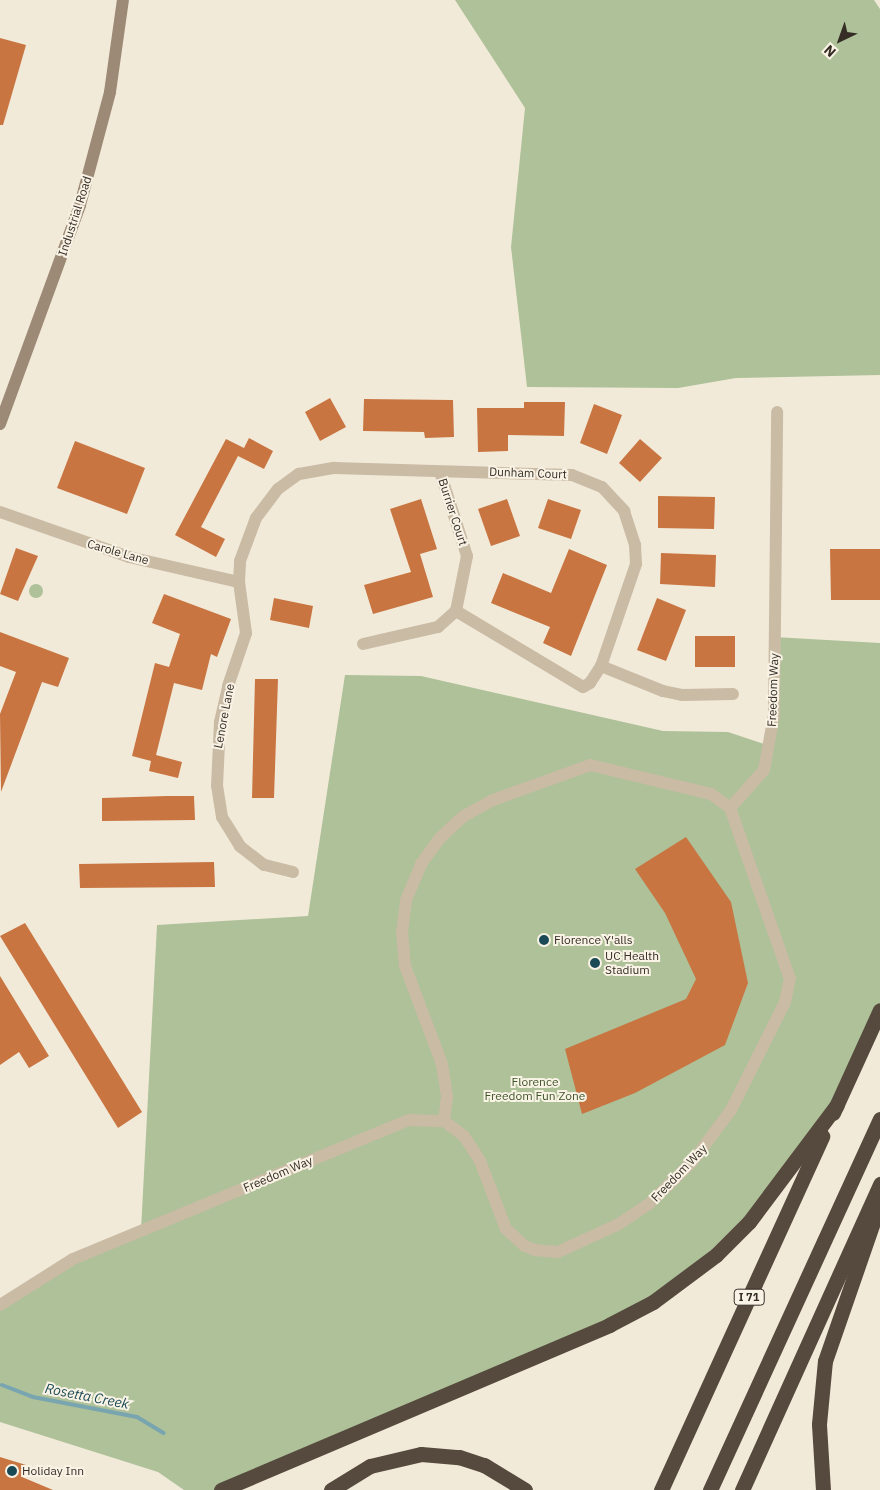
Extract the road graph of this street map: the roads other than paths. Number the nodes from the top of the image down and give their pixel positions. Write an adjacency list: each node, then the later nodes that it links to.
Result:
1 (123, 0): 3 (main road, Industrial Road)
2 (777, 412): 11 (street, Freedom Way)
3 (0, 424)
4 (440, 472): 6 (street, Dunham Court); 7 (street, Burrier Court); 9 (street, Dunham Court)
5 (0, 512): 6 (street, Carole Lane)
6 (239, 582): 12 (street, Lenore Lane)
7 (456, 611): 8 (street); 9 (street, Dunham Court)
8 (363, 644)
9 (601, 666): 10 (street)
10 (732, 694)
11 (730, 808): 16 (street); 16 (street, Freedom Way)
12 (293, 872)
13 (880, 1010): 14 (highway, I 71)
14 (837, 1105): 20 (highway); 23 (highway, I 71)
15 (880, 1119): 24 (highway)
16 (444, 1121): 19 (street, Freedom Way)
17 (880, 1184): 25 (highway)
18 (880, 1202): 26 (highway)
19 (0, 1305)
20 (221, 1490)
21 (331, 1490): 22 (highway)
22 (525, 1490)
23 (661, 1490)
24 (710, 1490)
25 (742, 1490)
26 (823, 1490)

